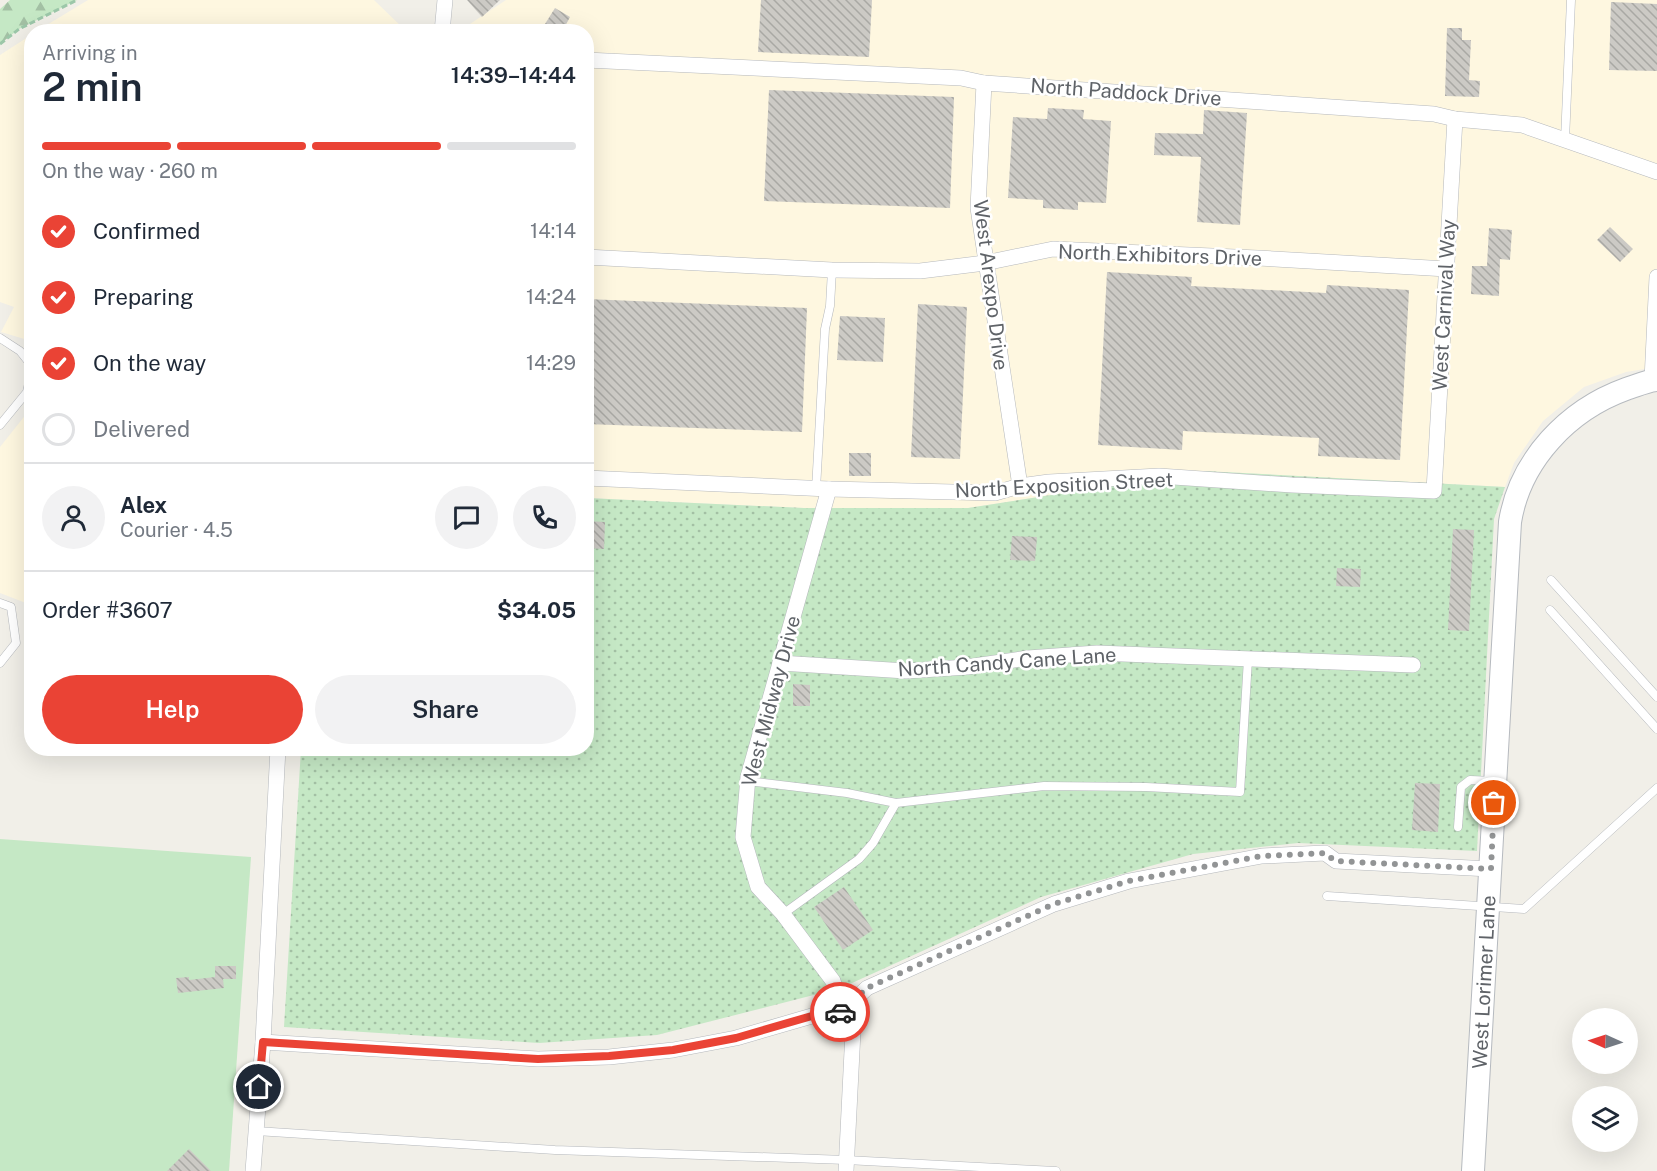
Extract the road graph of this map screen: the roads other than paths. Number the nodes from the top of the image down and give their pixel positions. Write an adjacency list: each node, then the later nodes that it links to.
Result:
1 (445, 0): 3 (street)
2 (1571, 0): 7 (lane)
3 (443, 24)
4 (594, 60): 5 (street, North Paddock Drive)
5 (984, 83): 6 (street, North Paddock Drive); 10 (street, West Arexpo Drive)
6 (1455, 119): 7 (street, North Paddock Drive); 11 (street, West Carnival Way)
7 (1565, 140): 8 (street, North Paddock Drive)
8 (1657, 172)
9 (594, 257): 12 (street, North Exhibitors Drive)
10 (985, 262): 11 (street, North Exhibitors Drive); 12 (street, North Exhibitors Drive); 20 (street, West Arexpo Drive)
11 (1447, 269): 22 (street, West Carnival Way)
12 (832, 270): 21 (lane)
13 (1657, 277): 16 (street)
14 (1, 341): 15 (lane)
15 (24, 357)
16 (1655, 380): 34 (street, West Lorimer Lane)
17 (24, 396): 18 (lane)
18 (0, 425)
19 (594, 478): 21 (street, North Exposition Street)
20 (1020, 486): 21 (street, North Exposition Street); 22 (street, North Exposition Street)
21 (823, 489): 28 (street, West Midway Drive)
22 (1434, 491)
23 (1551, 580): 30 (lane)
24 (0, 603): 27 (lane)
25 (1550, 610): 31 (lane)
26 (1248, 658): 28 (street, North Candy Cane Lane); 29 (street, North Candy Cane Lane); 36 (lane)
27 (0, 663)
28 (780, 663): 33 (street, West Midway Drive)
29 (1413, 665)
30 (1657, 697)
31 (1657, 729)
32 (278, 756): 43 (street)
33 (748, 781): 36 (lane); 41 (street, West Midway Drive)
34 (1495, 781): 37 (lane); 38 (street, West Lorimer Lane)
35 (1657, 788): 40 (lane)
36 (896, 803): 41 (lane)
37 (1458, 827)
38 (1491, 869): 40 (street, West Lorimer Lane); 42 (street)
39 (1328, 896): 40 (lane)
40 (1488, 907): 48 (street, West Lorimer Lane)
41 (783, 914): 42 (street, West Midway Drive)
42 (844, 1014): 43 (street); 45 (street, West Midway Drive)
43 (263, 1042): 44 (street)
44 (256, 1131): 45 (lane); 46 (street)
45 (846, 1165): 47 (lane)
46 (253, 1171)
47 (1056, 1171)
48 (1473, 1171)

